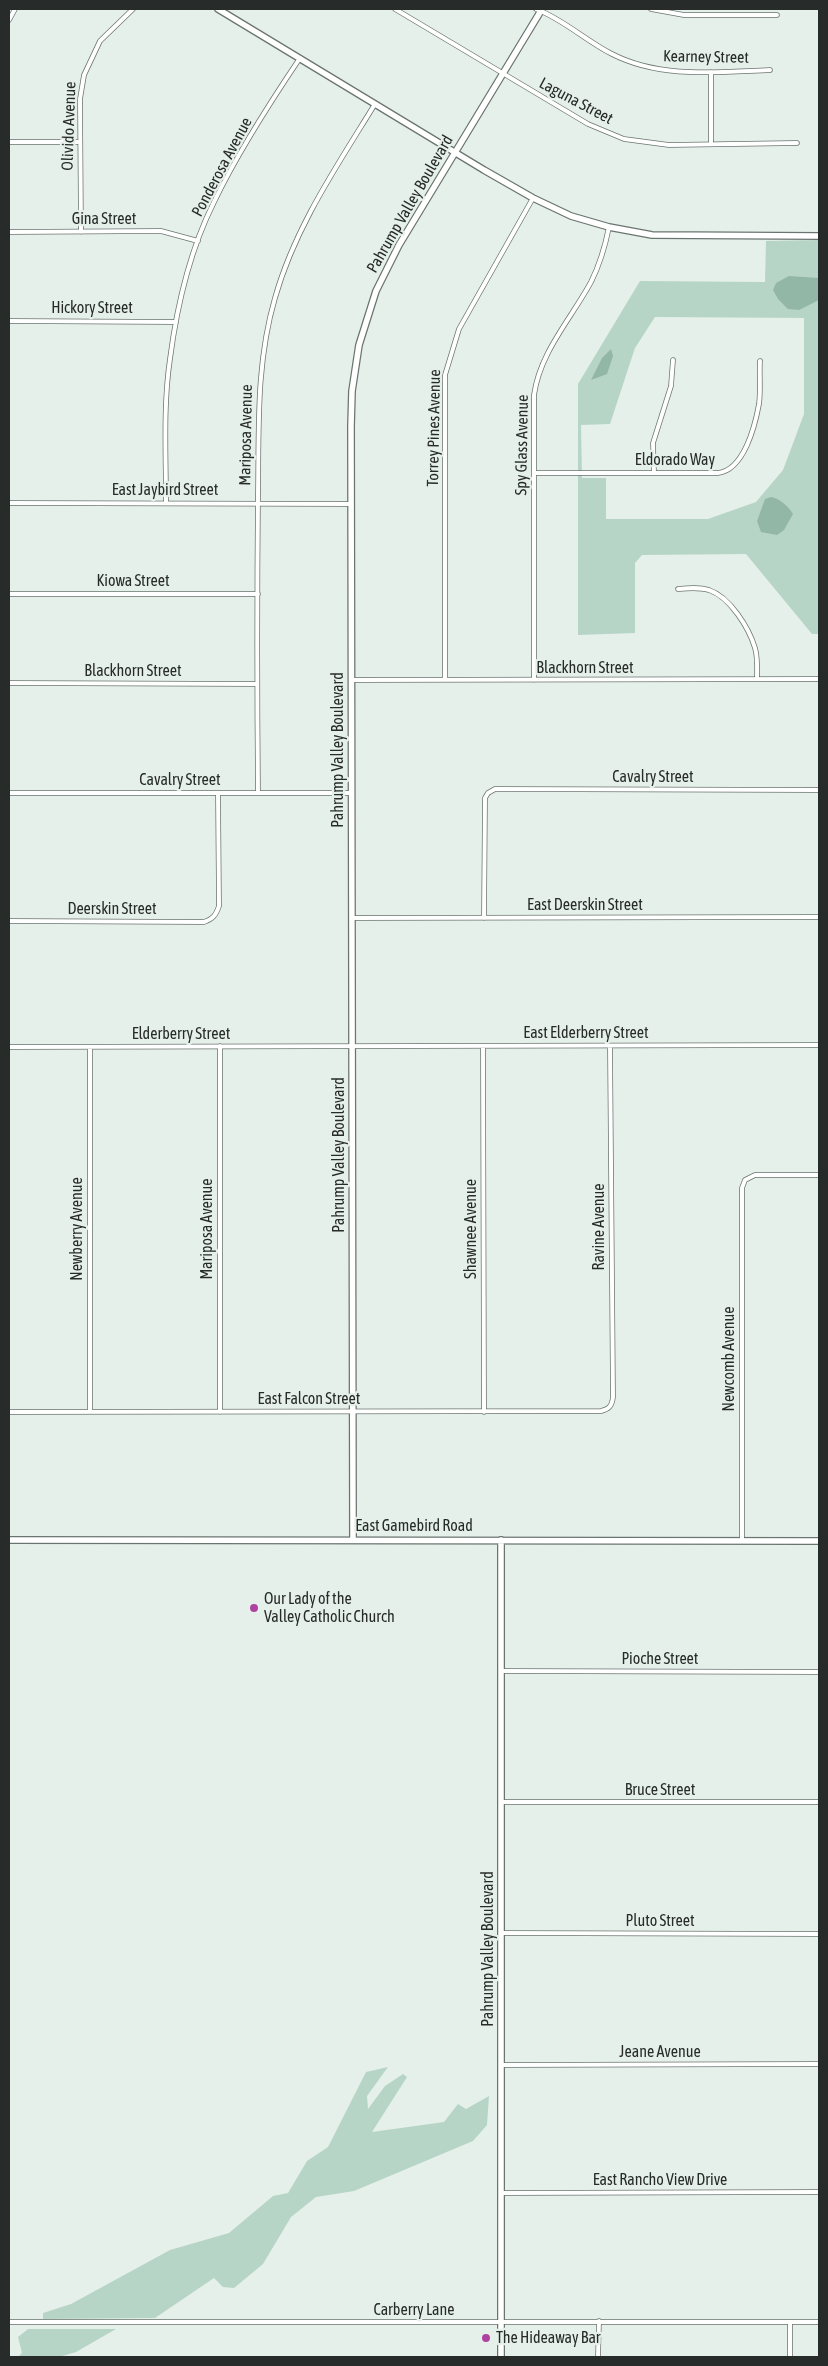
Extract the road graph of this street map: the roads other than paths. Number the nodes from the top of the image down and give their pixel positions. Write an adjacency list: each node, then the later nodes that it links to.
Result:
1 (15, 9): 10 (street)
2 (133, 9): 17 (street, Olivido Avenue)
3 (218, 9): 11 (main road)
4 (395, 9): 14 (street, Laguna Street)
5 (540, 9): 13 (street, Kearney Street); 14 (main road, Pahrump Valley Boulevard)
6 (651, 9): 8 (street)
7 (725, 9): 8 (street)
8 (725, 15): 9 (street)
9 (778, 15)
10 (9, 20)
11 (300, 58): 15 (main road); 26 (street, Ponderosa Avenue)
12 (770, 70): 13 (street, Kearney Street)
13 (711, 72): 19 (street)
14 (502, 74): 19 (street, Laguna Street); 20 (main road, Pahrump Valley Boulevard)
15 (375, 104): 20 (main road); 35 (street, Mariposa Avenue)
16 (9, 142): 17 (street)
17 (80, 142): 24 (street, Olivido Avenue)
18 (797, 143): 19 (street, Laguna Street)
19 (711, 144)
20 (455, 153): 21 (main road); 36 (main road, Pahrump Valley Boulevard)
21 (533, 198): 22 (main road); 43 (street, Torrey Pines Avenue)
22 (609, 227): 25 (main road); 31 (street, Spy Glass Avenue)
23 (9, 232): 24 (street, Gina Street)
24 (81, 232): 26 (street, Gina Street)
25 (819, 236)
26 (198, 241): 28 (street, Ponderosa Avenue)
27 (9, 321): 28 (street, Hickory Street)
28 (176, 322): 34 (street, Ponderosa Avenue)
29 (673, 360): 32 (street)
30 (760, 361): 32 (street, Eldorado Way)
31 (534, 473): 32 (street, Eldorado Way); 44 (street, Spy Glass Avenue)
32 (654, 473)
33 (9, 502): 34 (street, East Jaybird Street)
34 (166, 503): 35 (street, East Jaybird Street)
35 (258, 504): 36 (street, East Jaybird Street); 39 (street, Mariposa Avenue)
36 (351, 504): 42 (main road, Pahrump Valley Boulevard)
37 (678, 589): 40 (street)
38 (9, 594): 39 (street, Kiowa Street)
39 (258, 594): 46 (street, Mariposa Avenue)
40 (757, 679): 41 (street, Blackhorn Street); 44 (street, Blackhorn Street)
41 (819, 679)
42 (351, 680): 43 (street, Blackhorn Street); 51 (main road, Pahrump Valley Boulevard)
43 (445, 680): 44 (street, Blackhorn Street)
44 (534, 680)
45 (9, 683): 46 (street, Blackhorn Street)
46 (257, 684): 50 (street, Mariposa Avenue)
47 (819, 790): 54 (street, Cavalry Street)
48 (9, 793): 49 (street, Cavalry Street)
49 (218, 793): 50 (street, Cavalry Street); 55 (street, Deerskin Street)
50 (258, 793): 51 (street, Cavalry Street)
51 (352, 793): 53 (main road, Pahrump Valley Boulevard)
52 (819, 917): 54 (street, East Deerskin Street)
53 (352, 918): 54 (street, East Deerskin Street); 62 (main road, Pahrump Valley Boulevard)
54 (484, 918)
55 (9, 921)
56 (819, 1045): 59 (street, East Elderberry Street)
57 (220, 1046): 61 (street, Elderberry Street); 62 (street, Elderberry Street); 67 (street, Mariposa Avenue)
58 (483, 1046): 59 (street, East Elderberry Street); 62 (street, East Elderberry Street); 69 (street, Shawnee Avenue)
59 (610, 1046): 64 (street, Ravine Avenue)
60 (9, 1047): 61 (street, Elderberry Street)
61 (90, 1047): 66 (street, Newberry Avenue)
62 (352, 1047): 68 (main road, Pahrump Valley Boulevard)
63 (819, 1175): 73 (street, Newcomb Avenue)
64 (609, 1408): 69 (street, East Falcon Street)
65 (9, 1412): 66 (street, East Falcon Street)
66 (90, 1412): 67 (street, East Falcon Street)
67 (220, 1412): 68 (street, East Falcon Street)
68 (353, 1412): 69 (street, East Falcon Street); 71 (main road, Pahrump Valley Boulevard)
69 (484, 1412)
70 (9, 1540): 71 (main road, East Gamebird Road)
71 (353, 1540): 72 (main road, East Gamebird Road)
72 (501, 1540): 73 (main road, East Gamebird Road); 75 (main road, Pahrump Valley Boulevard)
73 (742, 1541): 74 (main road, East Gamebird Road)
74 (819, 1541)
75 (502, 1671): 76 (street, Pioche Street); 77 (main road, Pahrump Valley Boulevard)
76 (819, 1672)
77 (502, 1802): 78 (street, Bruce Street); 79 (main road, Pahrump Valley Boulevard)
78 (819, 1802)
79 (502, 1933): 80 (street, Pluto Street); 82 (main road, Pahrump Valley Boulevard)
80 (819, 1934)
81 (819, 2064): 82 (street, Jeane Avenue)
82 (502, 2065): 84 (main road, Pahrump Valley Boulevard)
83 (819, 2192): 84 (street, East Rancho View Drive)
84 (501, 2193): 85 (main road, Pahrump Valley Boulevard)
85 (502, 2321): 86 (street, Carberry Lane); 87 (street, Carberry Lane); 90 (main road, Pahrump Valley Boulevard)
86 (598, 2321): 88 (street, Carberry Lane); 91 (street)
87 (9, 2322)
88 (790, 2322): 89 (street, Carberry Lane); 92 (street)
89 (819, 2322)
90 (502, 2357)
91 (598, 2357)
92 (790, 2357)

